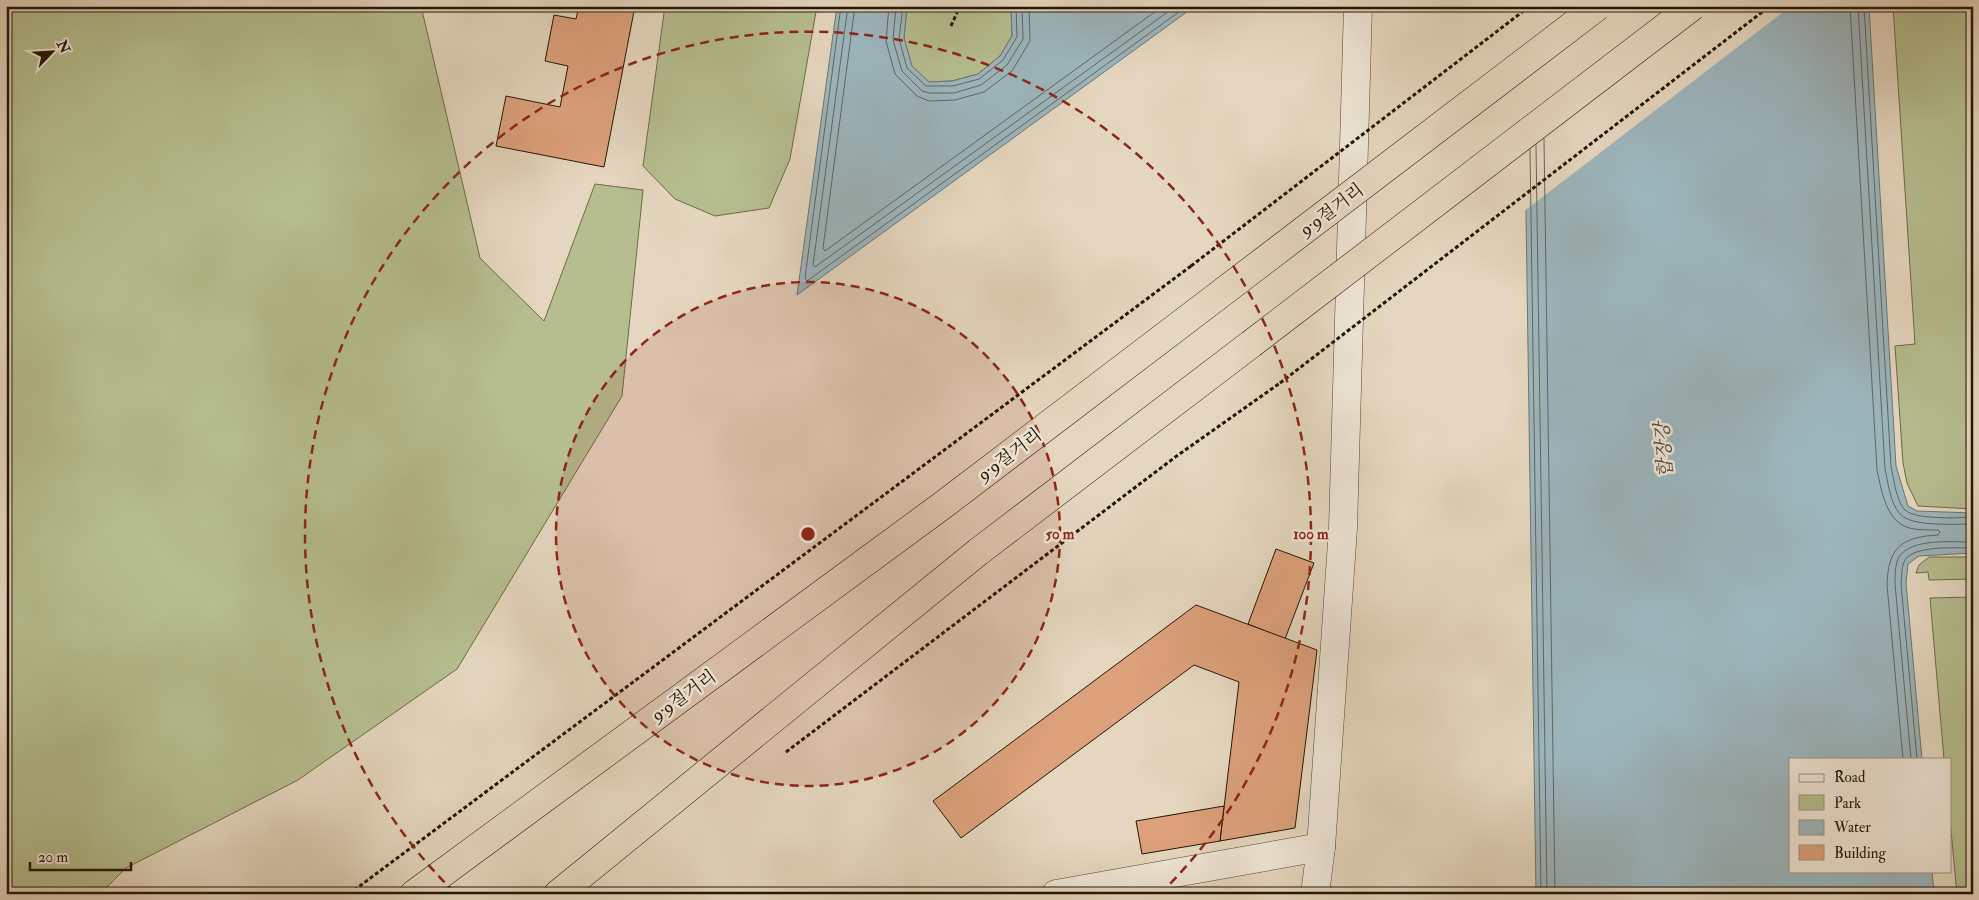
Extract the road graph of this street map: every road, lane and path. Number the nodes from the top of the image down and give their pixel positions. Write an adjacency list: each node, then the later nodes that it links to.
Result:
1 (960, 6): 7 (path)
2 (1358, 6): 9 (street)
3 (1530, 6): 10 (path, bridge)
4 (1598, 6): 11 (highway, 9·9절거리, bridge)
5 (1694, 6): 12 (highway, bridge)
6 (1770, 6): 8 (path, bridge)
7 (951, 26)
8 (780, 757)
9 (1321, 846): 13 (street); 14 (street)
10 (349, 894)
11 (414, 894)
12 (558, 894)
13 (1056, 894)
14 (1315, 894)

